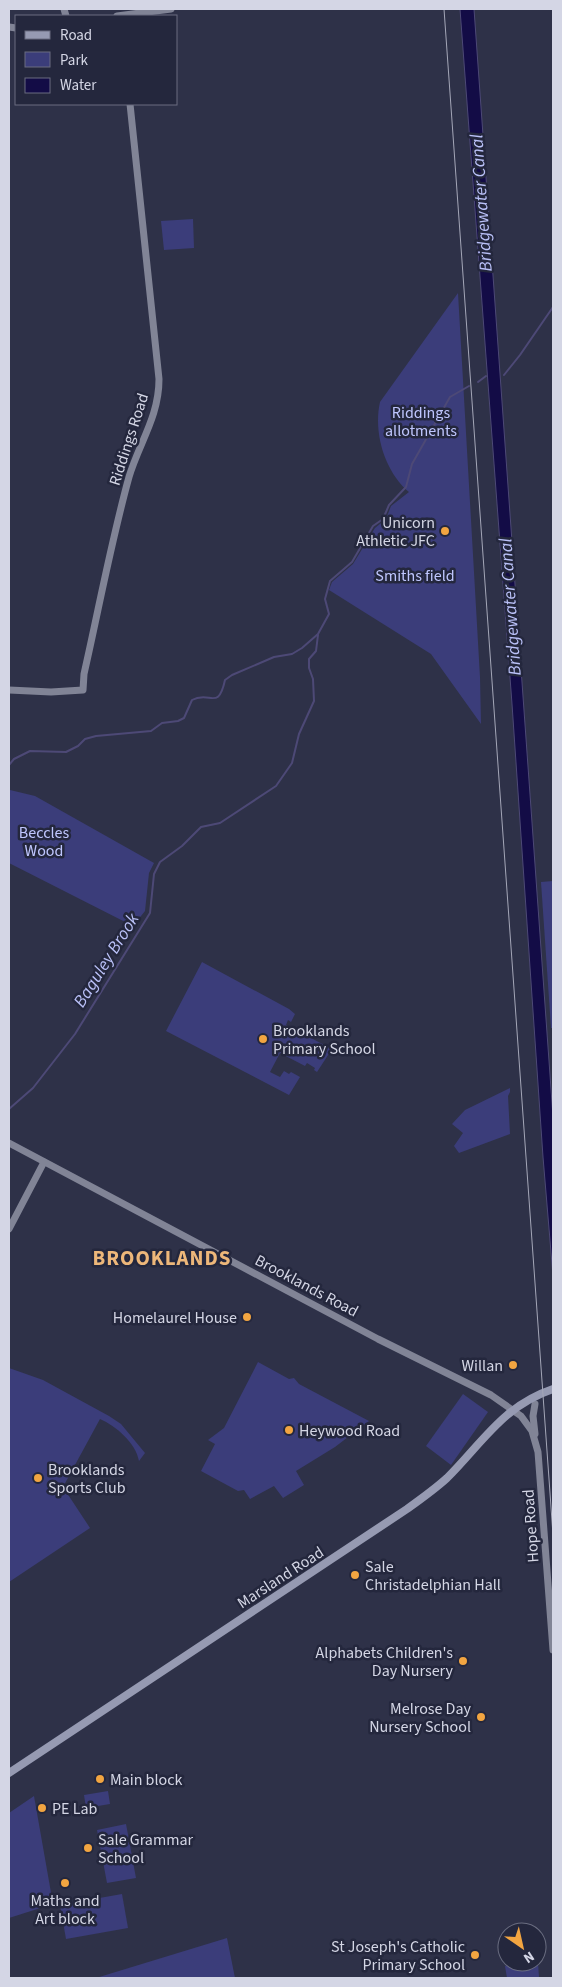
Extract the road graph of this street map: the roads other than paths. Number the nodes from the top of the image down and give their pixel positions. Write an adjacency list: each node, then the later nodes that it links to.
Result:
1 (171, 9): 2 (street)
2 (128, 15)
3 (130, 105): 4 (street, Riddings Road)
4 (9, 690)
5 (9, 1143): 6 (street, Brooklands Road)
6 (44, 1162): 7 (street); 11 (street, Brooklands Road)
7 (9, 1229)
8 (553, 1389): 9 (main road, Marsland Road)
9 (539, 1394): 10 (main road); 11 (main road, Marsland Road)
10 (535, 1404): 12 (street)
11 (513, 1409): 12 (street, Hope Road); 14 (main road, Marsland Road)
12 (536, 1439): 13 (street, Hope Road)
13 (553, 1650)
14 (9, 1774)

